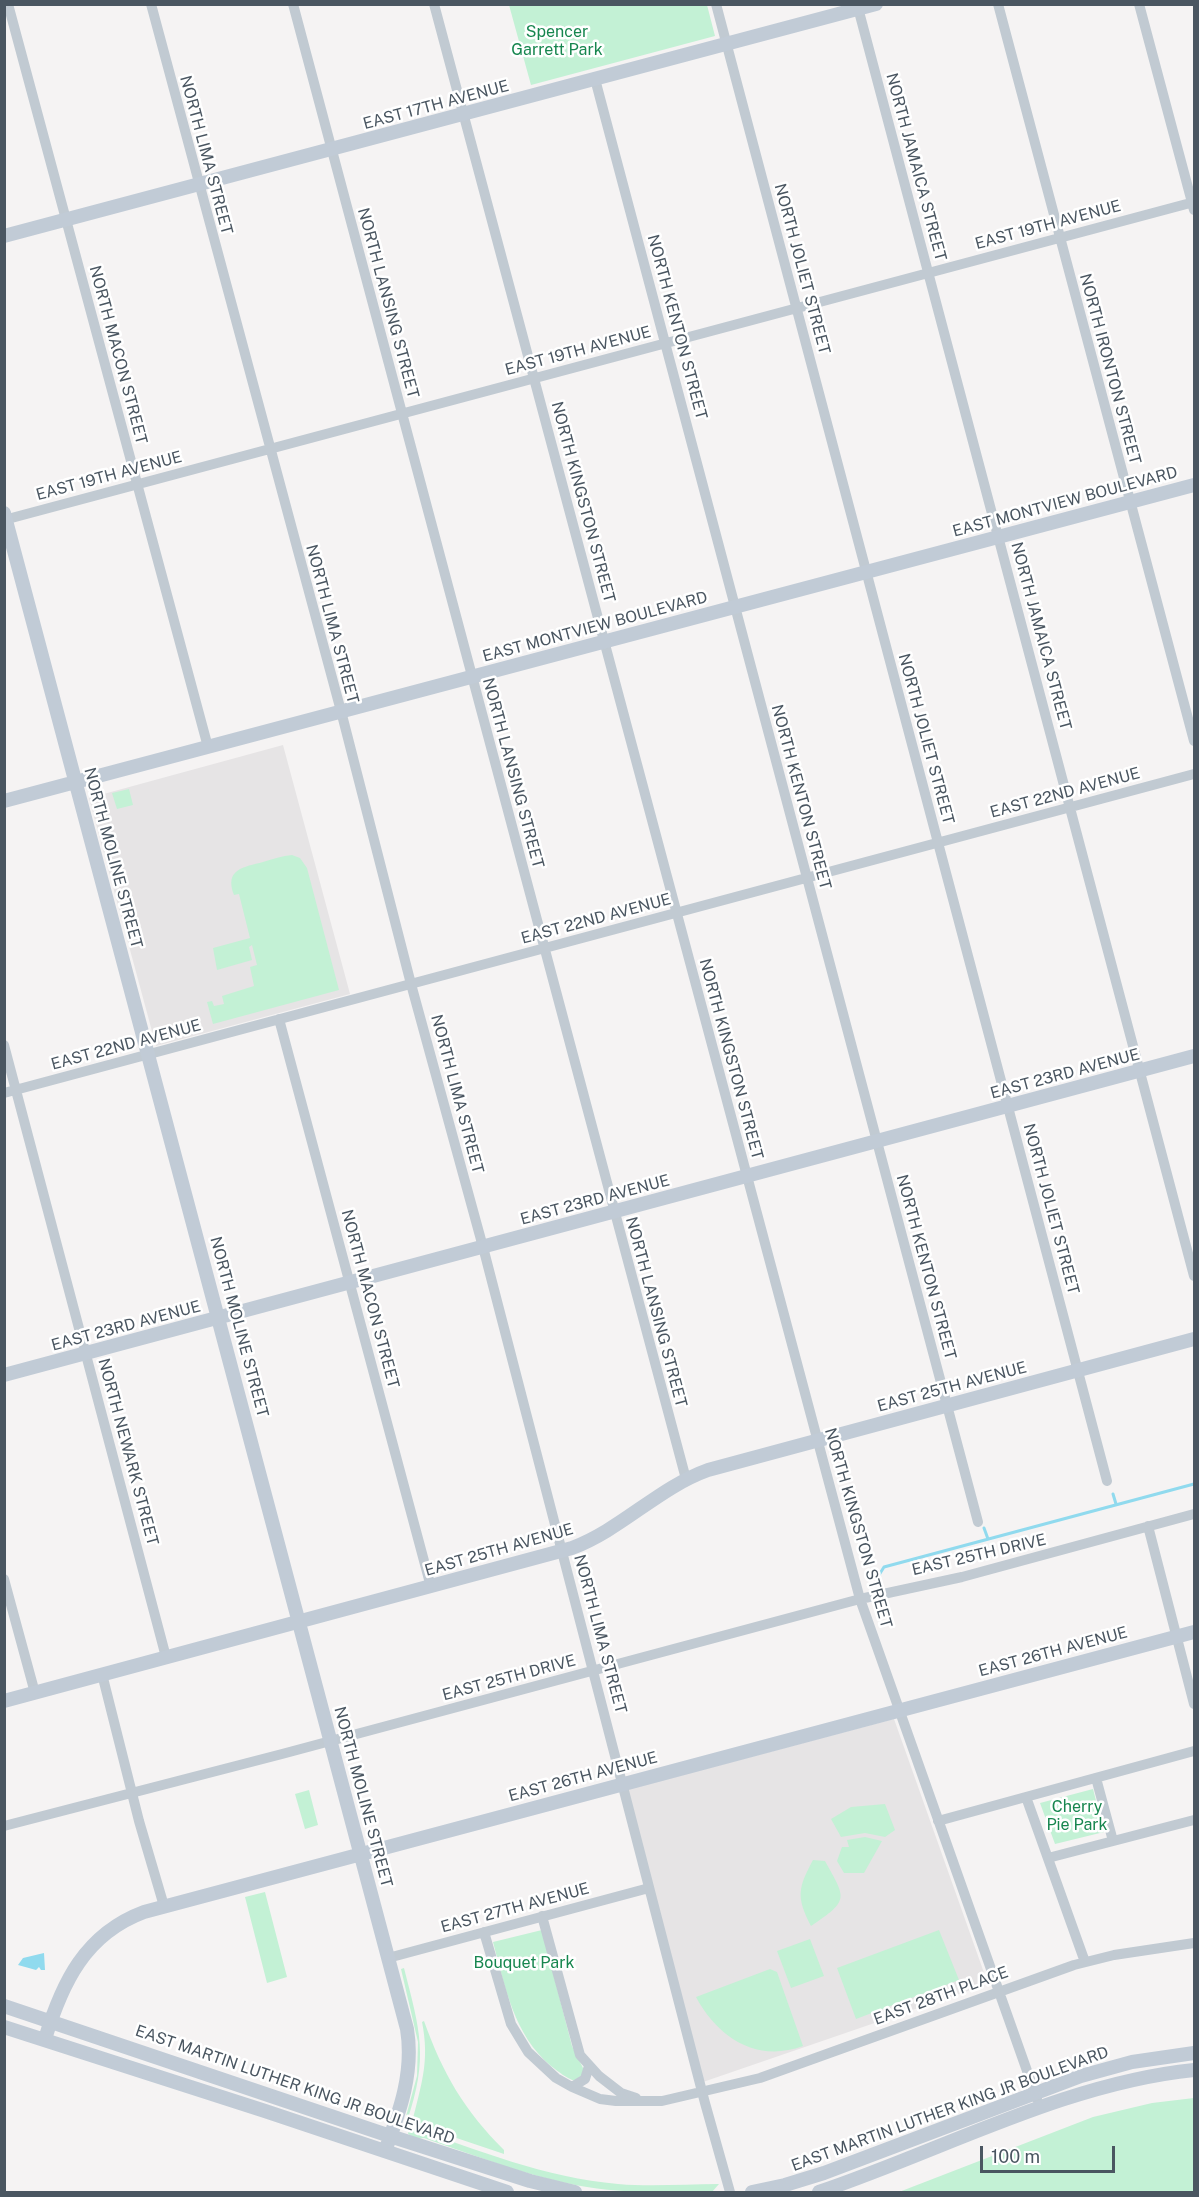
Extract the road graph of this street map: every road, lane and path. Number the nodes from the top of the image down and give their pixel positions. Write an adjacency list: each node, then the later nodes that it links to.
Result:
1 (8, 4): 16 (street, NORTH MACON STREET)
2 (151, 4): 14 (street, NORTH LIMA STREET)
3 (293, 4): 13 (street, NORTH LANSING STREET)
4 (434, 4): 12 (street, NORTH KINGSTON STREET)
5 (716, 4): 10 (street, NORTH JOLIET STREET)
6 (876, 4): 9 (street, EAST 17TH AVENUE)
7 (998, 4): 18 (street, NORTH IRONTON STREET)
8 (1139, 4): 15 (street)
9 (858, 7): 10 (street, EAST 17TH AVENUE); 19 (street, NORTH JAMAICA STREET)
10 (726, 44): 11 (street, EAST 17TH AVENUE); 20 (street, NORTH JOLIET STREET)
11 (595, 79): 12 (street, EAST 17TH AVENUE); 21 (street, NORTH KENTON STREET)
12 (464, 115): 13 (street, EAST 17TH AVENUE); 22 (street, NORTH KINGSTON STREET)
13 (332, 150): 14 (street, EAST 17TH AVENUE); 23 (street, NORTH LANSING STREET)
14 (199, 185): 16 (street, EAST 17TH AVENUE); 24 (street, NORTH LIMA STREET)
15 (1194, 205): 18 (street, EAST 19TH AVENUE)
16 (67, 220): 17 (street, EAST 17TH AVENUE); 25 (street, NORTH MACON STREET)
17 (4, 236)
18 (1060, 238): 19 (street, EAST 19TH AVENUE); 27 (street, NORTH IRONTON STREET)
19 (929, 272): 20 (street, EAST 19TH AVENUE); 29 (street, NORTH JAMAICA STREET)
20 (796, 308): 21 (street, EAST 19TH AVENUE); 30 (street, NORTH JOLIET STREET)
21 (665, 343): 22 (street, EAST 19TH AVENUE); 31 (street, NORTH KENTON STREET)
22 (534, 378): 23 (street, EAST 19TH AVENUE); 32 (street, NORTH KINGSTON STREET)
23 (401, 414): 24 (street, EAST 19TH AVENUE); 33 (street, NORTH LANSING STREET)
24 (269, 449): 25 (street, EAST 19TH AVENUE); 34 (street, NORTH LIMA STREET)
25 (137, 484): 28 (street, EAST 19TH AVENUE); 36 (street, NORTH MACON STREET)
26 (1194, 485): 27 (street, EAST MONTVIEW BOULEVARD)
27 (1130, 502): 29 (street, EAST MONTVIEW BOULEVARD); 35 (street, NORTH IRONTON STREET)
28 (5, 517): 38 (street, NORTH MOLINE STREET)
29 (999, 536): 30 (street, EAST MONTVIEW BOULEVARD); 40 (street, NORTH JAMAICA STREET)
30 (866, 572): 31 (street, EAST MONTVIEW BOULEVARD); 41 (street, NORTH JOLIET STREET)
31 (736, 606): 32 (street, EAST MONTVIEW BOULEVARD); 42 (street, NORTH KENTON STREET)
32 (604, 642): 33 (street, EAST MONTVIEW BOULEVARD); 43 (street, NORTH KINGSTON STREET)
33 (472, 677): 34 (street, EAST MONTVIEW BOULEVARD); 44 (street, NORTH LANSING STREET)
34 (341, 711): 36 (street, EAST MONTVIEW BOULEVARD); 45 (street, NORTH LIMA STREET)
35 (1194, 741)
36 (208, 747): 38 (street, EAST MONTVIEW BOULEVARD)
37 (1194, 774): 40 (street, EAST 22ND AVENUE)
38 (76, 783): 39 (street, EAST MONTVIEW BOULEVARD); 48 (street, NORTH MOLINE STREET)
39 (4, 801)
40 (1070, 807): 41 (street, EAST 22ND AVENUE); 50 (street, NORTH JAMAICA STREET)
41 (938, 843): 42 (street, EAST 22ND AVENUE); 53 (street, NORTH JOLIET STREET)
42 (807, 878): 43 (street, EAST 22ND AVENUE); 54 (street, NORTH KENTON STREET)
43 (677, 913): 44 (street, EAST 22ND AVENUE); 55 (street, NORTH KINGSTON STREET)
44 (544, 948): 45 (street, EAST 22ND AVENUE); 56 (street, NORTH LANSING STREET)
45 (411, 984): 46 (street, EAST 22ND AVENUE); 57 (street, NORTH LIMA STREET)
46 (279, 1019): 48 (street, EAST 22ND AVENUE); 59 (street, NORTH MACON STREET)
47 (4, 1045): 51 (street, NORTH NEWARK STREET)
48 (148, 1054): 51 (street, EAST 22ND AVENUE); 60 (street, NORTH MOLINE STREET)
49 (1194, 1056): 50 (street, EAST 23RD AVENUE)
50 (1140, 1071): 53 (street, EAST 23RD AVENUE); 58 (street, NORTH JAMAICA STREET)
51 (16, 1089): 52 (street, EAST 22ND AVENUE); 62 (street, NORTH NEWARK STREET)
52 (4, 1093)
53 (1008, 1106): 54 (street, EAST 23RD AVENUE); 63 (street, NORTH JOLIET STREET)
54 (878, 1141): 55 (street, EAST 23RD AVENUE); 65 (street, NORTH KENTON STREET)
55 (747, 1176): 56 (street, EAST 23RD AVENUE); 66 (street, NORTH KINGSTON STREET)
56 (614, 1212): 57 (street, EAST 23RD AVENUE); 67 (street, NORTH LANSING STREET)
57 (483, 1247): 59 (street, EAST 23RD AVENUE); 72 (street, NORTH LIMA STREET)
58 (1194, 1276)
59 (350, 1282): 60 (street, EAST 23RD AVENUE); 74 (street, NORTH MACON STREET)
60 (219, 1318): 62 (street, EAST 23RD AVENUE); 76 (street, NORTH MOLINE STREET)
61 (1194, 1339): 63 (street, EAST 25TH AVENUE)
62 (86, 1353): 64 (street, EAST 23RD AVENUE); 79 (street, NORTH NEWARK STREET)
63 (1078, 1370): 65 (street, EAST 25TH AVENUE); 68 (street, NORTH JOLIET STREET)
64 (4, 1375)
65 (948, 1405): 66 (street, EAST 25TH AVENUE); 70 (street, NORTH KENTON STREET)
66 (818, 1440): 67 (street, EAST 25TH AVENUE); 75 (street, NORTH KINGSTON STREET)
67 (686, 1479): 72 (street, EAST 25TH AVENUE)
68 (1107, 1481)
69 (1194, 1514): 71 (street, EAST 25TH DRIVE)
70 (978, 1522)
71 (1148, 1526): 75 (street, EAST 25TH DRIVE); 78 (street)
72 (563, 1551): 74 (street, EAST 25TH AVENUE); 80 (street, NORTH LIMA STREET)
73 (4, 1579): 82 (street)
74 (431, 1587): 76 (street, EAST 25TH AVENUE)
75 (860, 1599): 80 (street, EAST 25TH DRIVE); 85 (street, NORTH KINGSTON STREET)
76 (300, 1622): 79 (street, EAST 25TH AVENUE); 86 (street, NORTH MOLINE STREET)
77 (1194, 1632): 78 (street, EAST 26TH AVENUE)
78 (1177, 1636): 84 (street); 85 (street, EAST 26TH AVENUE)
79 (166, 1657): 81 (street, EAST 25TH AVENUE)
80 (594, 1671): 86 (street, EAST 25TH DRIVE); 89 (street, NORTH LIMA STREET)
81 (102, 1674): 82 (street, EAST 25TH AVENUE); 90 (street)
82 (35, 1692): 83 (street, EAST 25TH AVENUE)
83 (4, 1701)
84 (1194, 1704)
85 (898, 1709): 89 (street, EAST 26TH AVENUE); 93 (street, NORTH KINGSTON STREET)
86 (332, 1741): 90 (street, EAST 25TH DRIVE); 96 (street, NORTH MOLINE STREET)
87 (1194, 1751): 88 (street)
88 (1096, 1778): 91 (street); 95 (street)
89 (623, 1783): 96 (street, EAST 26TH AVENUE); 98 (street, NORTH LIMA STREET)
90 (132, 1793): 94 (street, EAST 25TH DRIVE); 99 (street)
91 (1026, 1797): 93 (street); 97 (street)
92 (1194, 1820): 95 (street)
93 (938, 1821): 105 (street, NORTH KINGSTON STREET)
94 (4, 1826)
95 (1113, 1841): 97 (street)
96 (361, 1853): 99 (street, EAST 26TH AVENUE); 103 (street, NORTH MOLINE STREET)
97 (1048, 1858): 104 (street)
98 (649, 1888): 100 (street, EAST 27TH AVENUE); 114 (street, NORTH LIMA STREET)
99 (164, 1906): 107 (street, EAST 26TH AVENUE)
100 (542, 1916): 101 (street, EAST 27TH AVENUE); 111 (street)
101 (484, 1932): 103 (street, EAST 27TH AVENUE); 113 (street, EAST 28TH PLACE)
102 (1194, 1943): 104 (street, EAST 28TH PLACE)
103 (388, 1958): 118 (street, NORTH MOLINE STREET)
104 (1085, 1962): 105 (street, EAST 28TH PLACE)
105 (998, 1991): 114 (street, EAST 28TH PLACE); 115 (street, NORTH KINGSTON STREET)
106 (4, 2006): 107 (street, EAST MARTIN LUTHER KING JR BOULEVARD)
107 (51, 2020): 109 (street, EAST 26TH AVENUE); 118 (street, EAST MARTIN LUTHER KING JR BOULEVARD)
108 (4, 2027): 109 (street, EAST MARTIN LUTHER KING JR BOULEVARD)
109 (45, 2039): 119 (street, EAST MARTIN LUTHER KING JR BOULEVARD)
110 (1194, 2053): 115 (street, EAST MARTIN LUTHER KING JR BOULEVARD)
111 (589, 2066): 113 (street); 116 (street)
112 (1194, 2070): 117 (street, EAST MARTIN LUTHER KING JR BOULEVARD)
113 (572, 2087): 116 (street, EAST 28TH PLACE)
114 (702, 2092): 116 (street, EAST 28TH PLACE); 122 (street, NORTH LIMA STREET)
115 (1035, 2093): 117 (street, NORTH KINGSTON STREET); 123 (street, EAST MARTIN LUTHER KING JR BOULEVARD)
116 (647, 2102)
117 (1040, 2108): 124 (street, EAST MARTIN LUTHER KING JR BOULEVARD)
118 (390, 2136): 119 (street, NORTH MOLINE STREET); 121 (street, EAST MARTIN LUTHER KING JR BOULEVARD)
119 (385, 2151): 120 (street, EAST MARTIN LUTHER KING JR BOULEVARD)
120 (507, 2193)
121 (575, 2193)
122 (730, 2193)
123 (752, 2193)
124 (819, 2193)

